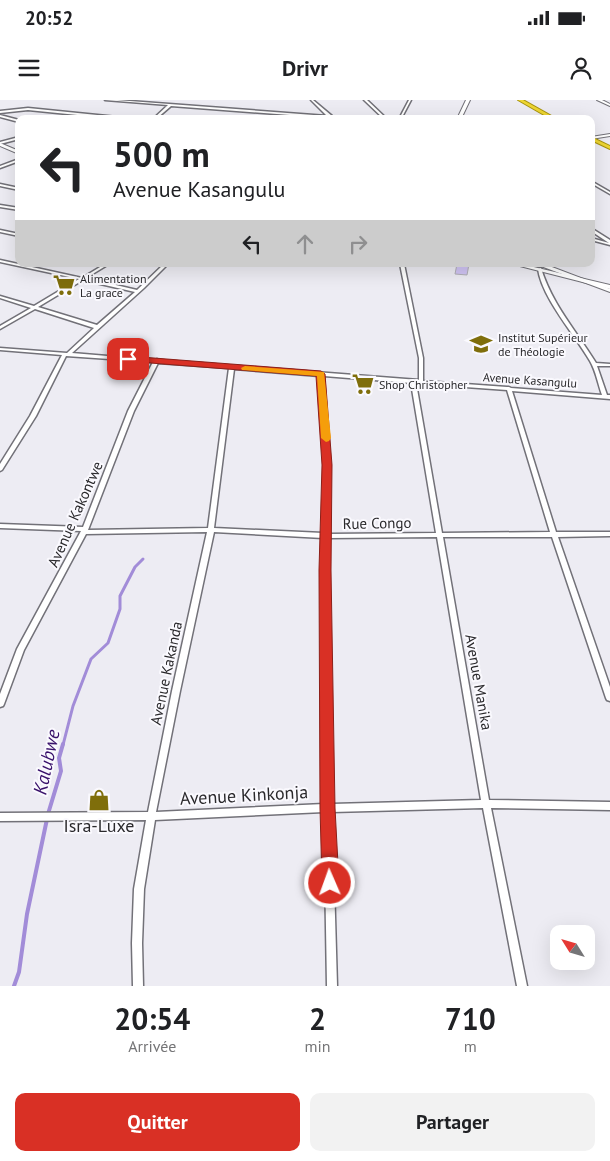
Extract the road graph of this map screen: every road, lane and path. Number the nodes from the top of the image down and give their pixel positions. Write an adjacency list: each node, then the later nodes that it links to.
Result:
1 (106, 100): 2 (street)
2 (117, 100): 10 (street)
3 (312, 100): 17 (street)
4 (365, 100): 18 (street)
5 (410, 100): 19 (street)
6 (468, 100): 20 (street)
7 (520, 100): 21 (highway)
8 (526, 100): 22 (highway)
9 (598, 100): 11 (street)
10 (170, 105): 13 (street); 15 (street)
11 (610, 105)
12 (0, 112): 14 (street)
13 (275, 114): 16 (street)
14 (88, 115)
15 (159, 115)
16 (289, 115)
17 (329, 115)
18 (382, 115)
19 (402, 115)
20 (461, 115)
21 (548, 115)
22 (554, 115)
23 (0, 116): 24 (street)
24 (15, 120)
25 (610, 135): 26 (street)
26 (595, 137)
27 (595, 138): 30 (highway)
28 (15, 139): 29 (street)
29 (0, 144): 31 (main road)
30 (610, 147)
31 (15, 150)
32 (15, 161): 33 (street)
33 (0, 167)
34 (595, 184): 37 (street)
35 (0, 185): 36 (street)
36 (15, 189)
37 (610, 193)
38 (0, 206): 39 (street)
39 (15, 208)
40 (1, 232): 42 (street)
41 (597, 233): 43 (street); 45 (street)
42 (15, 234)
43 (595, 236)
44 (595, 239): 45 (street)
45 (610, 243)
46 (0, 261): 47 (street)
47 (15, 264)
48 (29, 267): 54 (street)
49 (101, 267): 54 (street)
50 (164, 267): 57 (street)
51 (403, 267): 71 (street)
52 (537, 267): 66 (street)
53 (540, 267): 55 (main road)
54 (81, 278): 57 (street); 60 (street)
55 (580, 279): 56 (main road); 58 (street)
56 (610, 287)
57 (138, 291): 61 (street)
58 (610, 291)
59 (0, 297): 60 (street)
60 (34, 307): 61 (street); 62 (street)
61 (97, 327): 64 (street)
62 (0, 328)
63 (0, 349): 64 (street, Avenue Kasangulu)
64 (67, 354): 65 (street, Avenue Kasangulu); 74 (street)
65 (157, 360): 68 (street, Avenue Kasangulu); 76 (street, Avenue Kakontwe)
66 (594, 364): 67 (street); 73 (street)
67 (610, 365)
68 (232, 367): 69 (street, Avenue Kasangulu); 77 (street, Avenue Kakanda)
69 (321, 374): 70 (street, Avenue Kasangulu); 80 (street)
70 (413, 382): 71 (street, Avenue Kasangulu); 81 (street, Avenue Manika)
71 (422, 383): 72 (street, Avenue Kasangulu)
72 (509, 388): 73 (street, Avenue Kasangulu); 78 (street)
73 (608, 396)
74 (0, 469)
75 (0, 526): 76 (street, Rue Congo)
76 (85, 530): 77 (street, Rue Congo); 83 (street, Avenue Kakontwe)
77 (211, 530): 80 (street, Rue Congo); 87 (street, Avenue Kakanda)
78 (554, 534): 79 (street, Rue Congo); 81 (street, Rue Congo); 82 (street)
79 (610, 534)
80 (327, 536): 81 (street, Rue Congo); 86 (street)
81 (440, 536): 84 (street, Avenue Manika)
82 (610, 698)
83 (0, 704)
84 (486, 804): 85 (street, Avenue Kinkonja); 86 (street, Avenue Kinkonja); 91 (street, Avenue Manika)
85 (610, 806)
86 (328, 808): 87 (street, Avenue Kinkonja); 90 (street)
87 (151, 816): 88 (street, Avenue Kinkonja); 89 (street, Avenue Kakanda)
88 (0, 817)
89 (138, 986)
90 (332, 986)
91 (522, 986)

